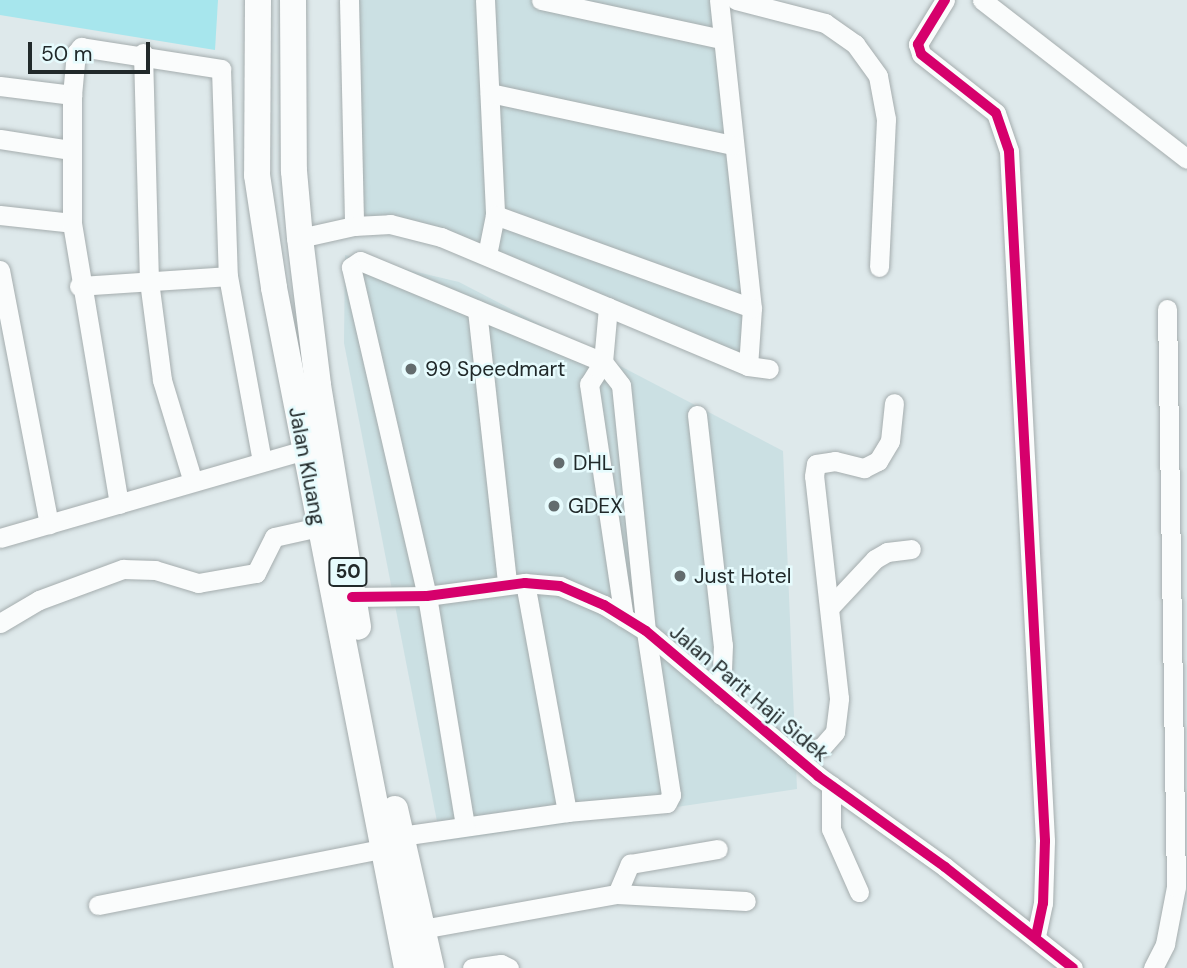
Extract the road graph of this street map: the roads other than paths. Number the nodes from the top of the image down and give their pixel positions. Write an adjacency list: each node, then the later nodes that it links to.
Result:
1 (258, 0): 16 (highway, Jalan Kluang / 50)
2 (293, 0): 21 (highway, Jalan Kluang / 50)
3 (349, 0): 26 (street)
4 (485, 0): 13 (street)
5 (541, 0): 10 (street)
6 (719, 0): 10 (street)
7 (736, 0): 29 (street)
8 (945, 0): 70 (street)
9 (982, 0): 20 (street)
10 (721, 39): 18 (street)
11 (143, 53): 14 (street); 15 (street); 32 (street)
12 (0, 86): 14 (street)
13 (490, 93): 18 (street); 24 (street)
14 (72, 95): 19 (street)
15 (225, 108): 16 (street); 31 (street)
16 (255, 112): 22 (highway, Jalan Kluang / 50)
17 (0, 139): 19 (street)
18 (733, 145): 35 (street)
19 (71, 150): 25 (street)
20 (1187, 159)
21 (294, 171): 22 (highway); 27 (highway, Jalan Kluang / 50)
22 (257, 175): 43 (highway, Jalan Kluang / 50)
23 (0, 215): 25 (street)
24 (495, 215): 28 (street); 35 (street)
25 (72, 223): 33 (street)
26 (354, 226): 27 (street); 28 (street)
27 (300, 238): 53 (highway, Jalan Kluang / 50)
28 (487, 256): 34 (street)
29 (879, 267)
30 (0, 270): 47 (street)
31 (228, 276): 32 (street); 44 (street)
32 (149, 281): 33 (street); 45 (street)
33 (79, 286): 46 (street)
34 (608, 307): 38 (street); 39 (street)
35 (752, 308): 39 (street)
36 (1167, 309): 76 (street)
37 (477, 310): 38 (street); 51 (street); 52 (street)
38 (603, 362): 55 (street); 57 (street)
39 (748, 366): 40 (street)
40 (769, 369)
41 (894, 402): 54 (street)
42 (697, 415): 58 (street)
43 (305, 450): 44 (street); 48 (highway, Jalan Kluang / 50)
44 (262, 461): 45 (street)
45 (192, 479): 46 (street)
46 (119, 503): 47 (street)
47 (49, 524): 49 (street)
48 (319, 527): 56 (street); 63 (highway, Jalan Kluang / 50)
49 (0, 538)
50 (911, 550): 54 (street)
51 (516, 582): 52 (street, Jalan Parit Haji Sidek); 55 (street, Jalan Parit Haji Sidek); 61 (street)
52 (427, 596): 53 (street, Jalan Parit Haji Sidek); 62 (street)
53 (352, 597): 63 (highway, Jalan Kluang / 50)
54 (831, 606): 59 (street)
55 (624, 617): 57 (street, Jalan Parit Haji Sidek)
56 (0, 622)
57 (646, 631): 58 (street, Jalan Parit Haji Sidek); 61 (street)
58 (721, 695): 59 (street, Jalan Parit Haji Sidek)
59 (794, 756): 60 (street, Jalan Parit Haji Sidek)
60 (831, 785): 65 (street); 70 (street, Jalan Parit Haji Sidek)
61 (567, 812): 62 (street)
62 (466, 826): 63 (street)
63 (393, 842): 68 (street); 69 (highway, Jalan Kluang / 50); 71 (highway, Jalan Kluang / 50)
64 (718, 849): 66 (street)
65 (859, 892)
66 (617, 894): 67 (street); 69 (street)
67 (746, 901)
68 (99, 905)
69 (422, 929): 72 (highway, Jalan Kluang / 50)
70 (1036, 937): 75 (street, Jalan Parit Haji Sidek)
71 (407, 968)
72 (431, 968)
73 (472, 968): 74 (street)
74 (509, 968)
75 (1073, 968)
76 (1153, 968)

